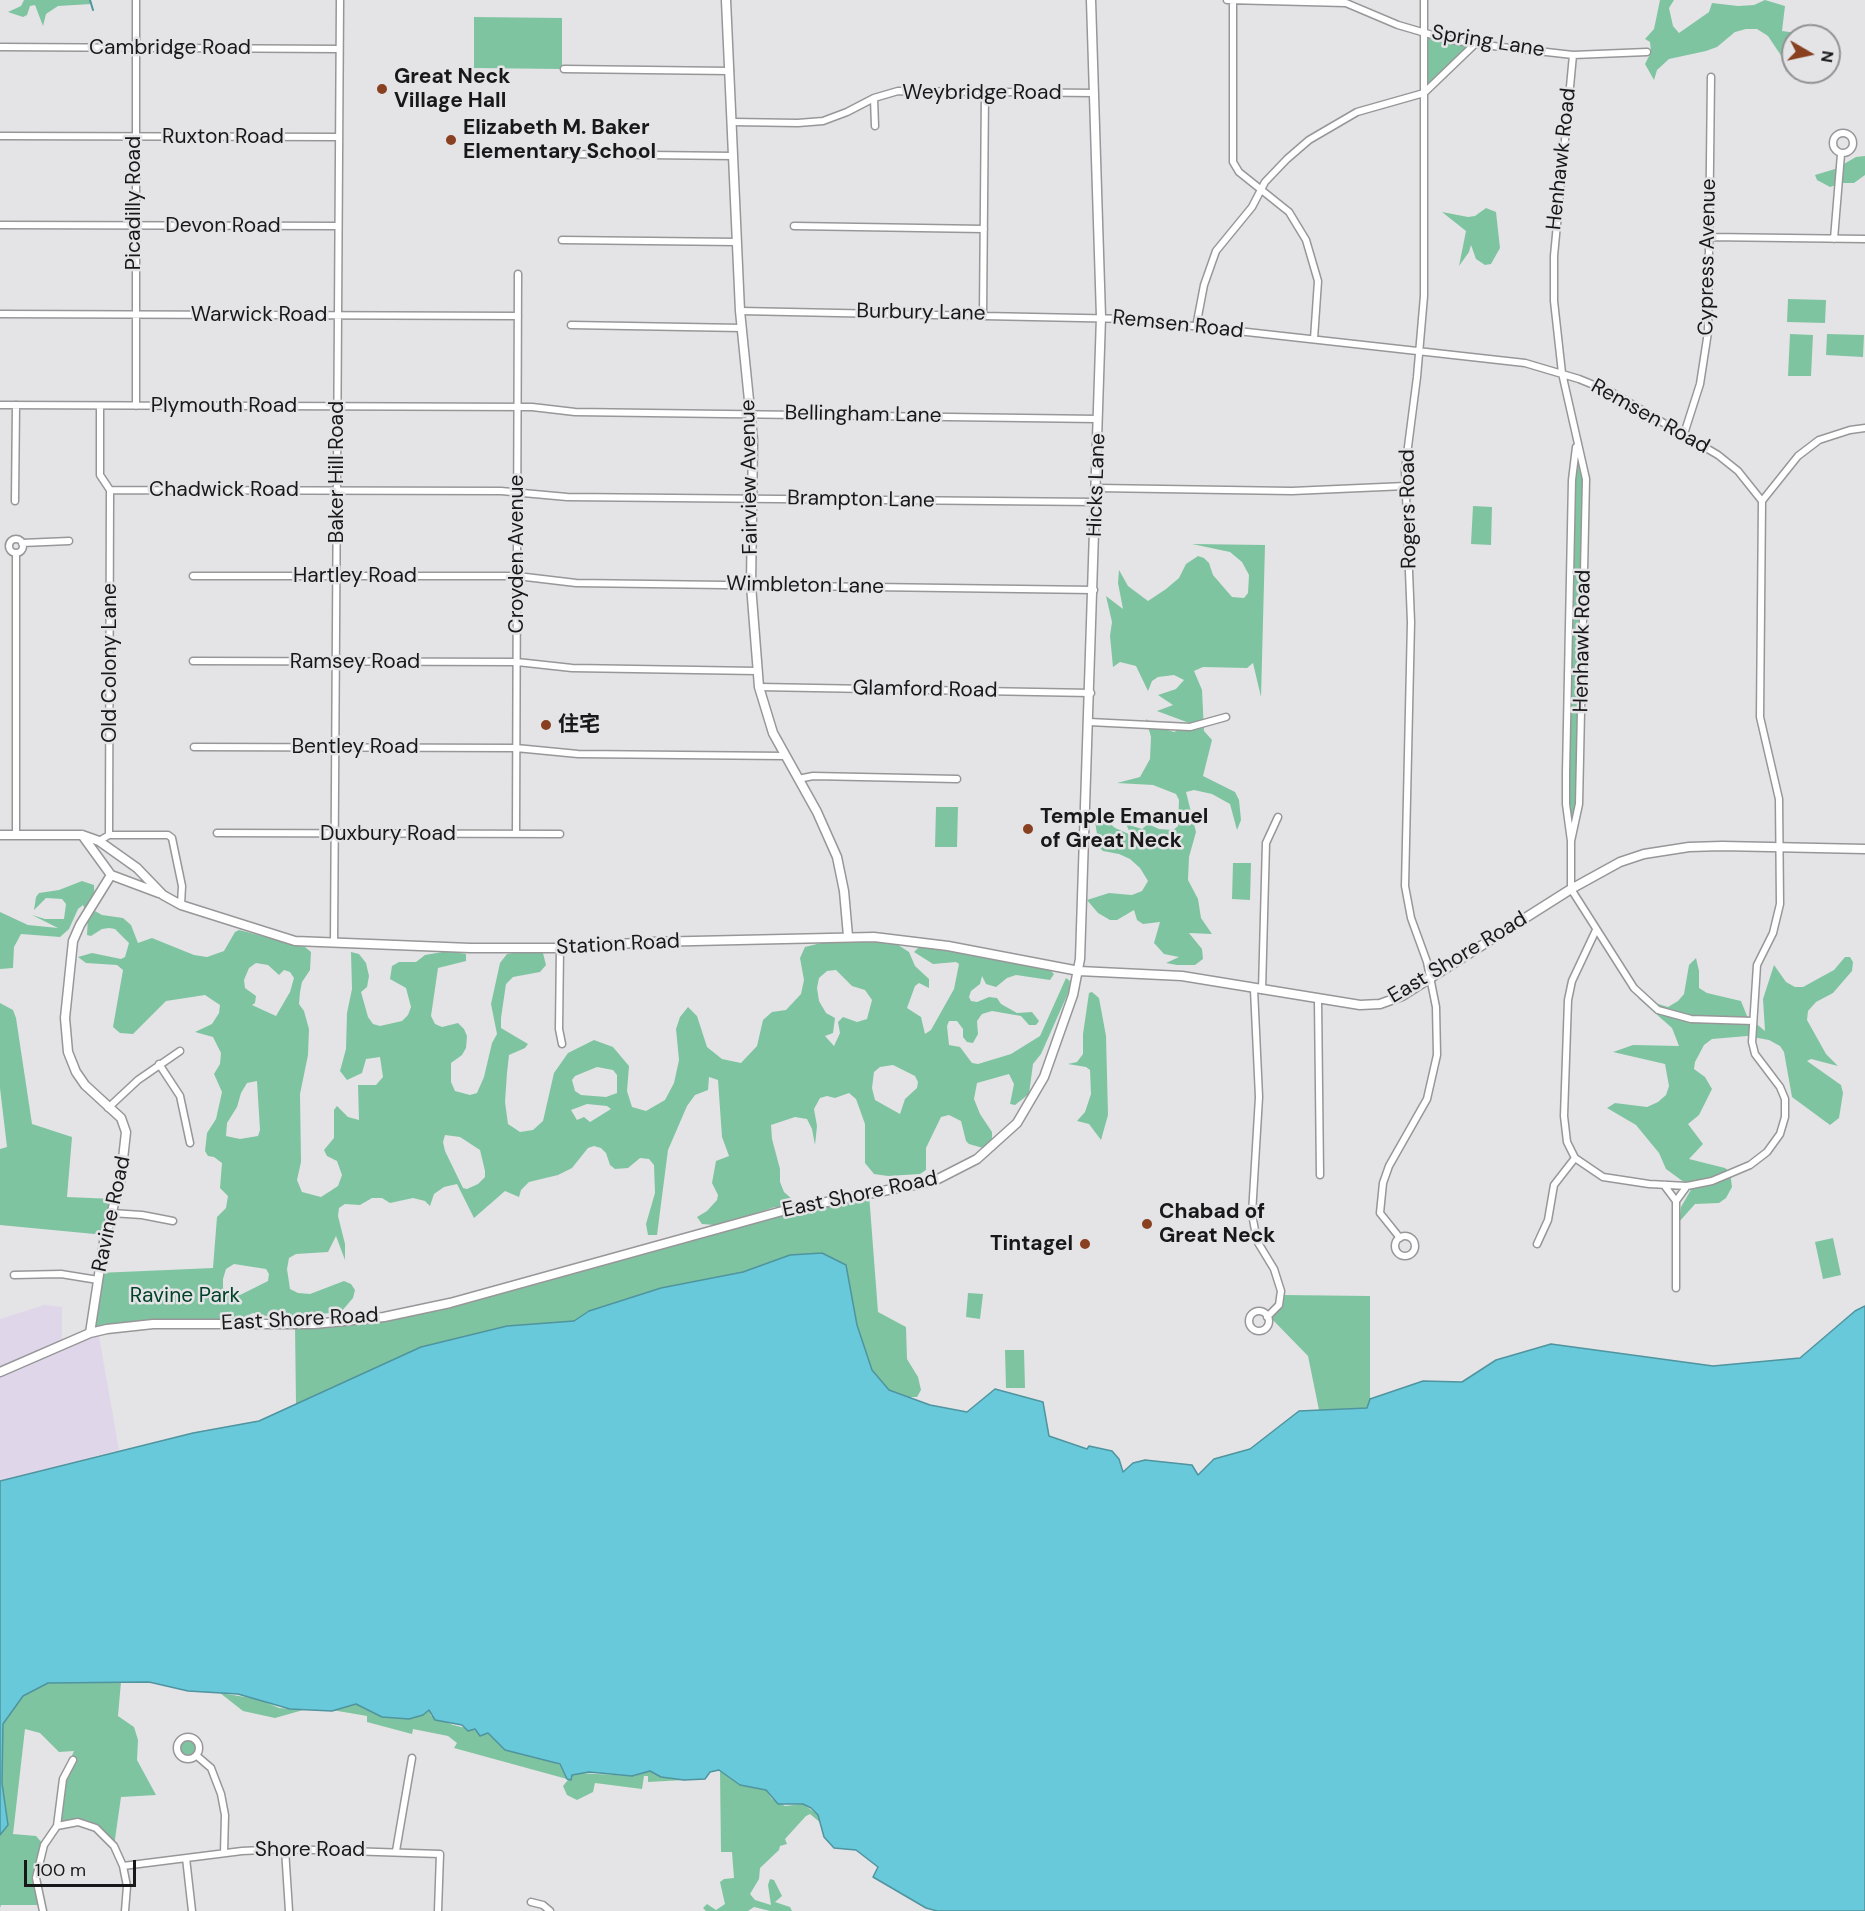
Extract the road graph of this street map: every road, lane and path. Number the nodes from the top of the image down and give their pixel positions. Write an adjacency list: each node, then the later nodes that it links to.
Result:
1 (135, 0): 11 (street, Picadilly Road)
2 (340, 0): 12 (street, Baker Hill Road)
3 (726, 0): 16 (main road, Fairview Avenue)
4 (1091, 0): 19 (main road, Hicks Lane)
5 (1227, 0): 6 (street, Spring Lane)
6 (1233, 0): 8 (street, Spring Lane); 30 (street)
7 (1424, 0): 8 (street, Rogers Road)
8 (1424, 32): 9 (street, Spring Lane); 20 (street, Rogers Road)
9 (1475, 44): 14 (street, Spring Lane); 20 (street)
10 (0, 47): 11 (street, Cambridge Road)
11 (135, 48): 12 (street, Cambridge Road); 25 (street, Picadilly Road)
12 (339, 49): 26 (street, Baker Hill Road)
13 (1647, 52): 14 (street, Spring Lane)
14 (1573, 55): 54 (street, Henhawk Road)
15 (564, 69): 16 (street)
16 (730, 70): 22 (main road, Fairview Avenue)
17 (1711, 77): 36 (street, Cypress Avenue)
18 (986, 91): 19 (street, Weybridge Road); 21 (street, Weybridge Road); 35 (street)
19 (1094, 93): 48 (main road, Hicks Lane)
20 (1424, 93): 30 (street); 53 (street, Rogers Road)
21 (874, 98): 22 (street, Weybridge Road); 23 (street)
22 (732, 122): 29 (main road, Fairview Avenue)
23 (874, 126)
24 (0, 136): 25 (street, Ruxton Road)
25 (135, 137): 26 (street, Ruxton Road); 32 (street, Picadilly Road)
26 (339, 137): 33 (street, Baker Hill Road)
27 (563, 154): 29 (street)
28 (1841, 154): 37 (street)
29 (733, 156): 40 (main road, Fairview Avenue)
30 (1262, 190): 50 (street); 52 (street)
31 (0, 225): 32 (street, Devon Road)
32 (134, 226): 33 (street, Devon Road); 45 (street, Picadilly Road)
33 (338, 226): 46 (street, Baker Hill Road)
34 (794, 226): 35 (street)
35 (984, 229): 44 (street)
36 (1709, 237): 37 (street); 64 (street, Cypress Avenue)
37 (1834, 239): 38 (street)
38 (1865, 239)
39 (562, 240): 40 (street)
40 (737, 242): 42 (main road, Fairview Avenue)
41 (518, 274): 47 (street, Croyden Avenue)
42 (740, 311): 44 (street, Burbury Lane); 51 (main road, Fairview Avenue)
43 (0, 314): 45 (street, Warwick Road)
44 (983, 314): 48 (street, Burbury Lane)
45 (134, 315): 46 (street, Warwick Road); 58 (street, Picadilly Road)
46 (338, 316): 47 (street, Warwick Road); 59 (street, Baker Hill Road)
47 (518, 316): 60 (street, Croyden Avenue)
48 (1101, 317): 50 (street, Remsen Road); 62 (main road, Hicks Lane)
49 (571, 325): 51 (street)
50 (1196, 327): 52 (street, Remsen Road)
51 (742, 328): 61 (main road, Fairview Avenue)
52 (1314, 339): 53 (street, Remsen Road)
53 (1420, 351): 54 (street, Remsen Road); 66 (street, Rogers Road)
54 (1562, 373): 64 (street, Remsen Road); 65 (street, Henhawk Road)
55 (0, 405): 56 (street, Plymouth Road)
56 (16, 405): 57 (street, Plymouth Road); 72 (street)
57 (100, 406): 58 (street, Plymouth Road); 68 (street)
58 (136, 406): 59 (street, Plymouth Road)
59 (337, 406): 60 (street, Plymouth Road); 69 (street, Baker Hill Road)
60 (519, 407): 61 (street, Bellingham Lane); 70 (street, Croyden Avenue)
61 (751, 414): 62 (street, Bellingham Lane); 71 (main road, Fairview Avenue)
62 (1098, 419): 67 (main road, Hicks Lane)
63 (1865, 429): 73 (street)
64 (1684, 434): 73 (street, Remsen Road)
65 (1576, 442): 86 (street, Henhawk Road); 87 (street, Henhawk Road)
66 (1406, 486): 67 (street); 121 (street, Rogers Road)
67 (1097, 488): 74 (main road, Hicks Lane)
68 (110, 490): 69 (street, Chadwick Road); 107 (street, Old Colony Lane)
69 (337, 490): 70 (street, Chadwick Road); 79 (street, Baker Hill Road)
70 (517, 491): 71 (street, Brampton Lane); 80 (street, Croyden Avenue)
71 (752, 499): 74 (street, Brampton Lane); 81 (main road, Fairview Avenue)
72 (15, 501)
73 (1762, 501): 110 (street)
74 (1096, 502): 82 (main road, Hicks Lane)
75 (69, 541): 76 (street)
76 (22, 543): 77 (street); 77 (street)
77 (16, 553): 105 (street)
78 (193, 576): 79 (street, Hartley Road)
79 (336, 576): 80 (street, Hartley Road); 84 (street, Baker Hill Road)
80 (517, 576): 81 (street, Wimbleton Lane); 85 (street, Croyden Avenue)
81 (751, 585): 82 (street, Wimbleton Lane); 88 (main road, Fairview Avenue)
82 (1094, 590): 90 (main road, Hicks Lane)
83 (193, 661): 84 (street, Ramsey Road)
84 (336, 662): 85 (street, Ramsey Road); 94 (street, Baker Hill Road)
85 (517, 662): 88 (street, Ramsey Road); 95 (street, Croyden Avenue)
86 (1568, 667): 87 (street); 109 (street, Henhawk Road)
87 (1582, 667): 109 (street, Henhawk Road)
88 (757, 671): 89 (main road, Fairview Avenue)
89 (759, 687): 90 (street, Glamford Road); 96 (main road, Fairview Avenue)
90 (1091, 693): 92 (main road, Hicks Lane)
91 (1226, 717): 92 (street)
92 (1089, 723): 120 (main road, Hicks Lane)
93 (194, 747): 94 (street, Bentley Road)
94 (335, 747): 95 (street, Bentley Road); 101 (street, Baker Hill Road)
95 (516, 748): 96 (street, Bentley Road); 102 (street, Croyden Avenue)
96 (785, 756): 97 (main road, Fairview Avenue)
97 (798, 779): 98 (street); 117 (main road, Fairview Avenue)
98 (957, 779)
99 (1278, 817): 122 (street)
100 (217, 833): 101 (street, Duxbury Road)
101 (334, 833): 102 (street, Duxbury Road); 118 (street, Baker Hill Road)
102 (516, 834): 103 (street, Duxbury Road)
103 (560, 834)
104 (0, 835): 105 (main road, Station Road)
105 (16, 835): 106 (main road, Station Road)
106 (82, 835): 108 (main road, Station Road); 112 (main road)
107 (109, 835): 108 (street); 115 (street)
108 (99, 841): 114 (main road, Station Road)
109 (1571, 841): 113 (street, Henhawk Road)
110 (1779, 848): 111 (main road, East Shore Road); 113 (main road, East Shore Road); 124 (street)
111 (1865, 849)
112 (111, 875): 114 (main road, Station Road); 128 (main road, Ravine Road)
113 (1571, 889): 116 (street); 121 (main road, East Shore Road)
114 (163, 895): 115 (main road, Station Road)
115 (181, 905): 118 (main road, Station Road)
116 (1596, 930): 124 (street); 130 (street)
117 (848, 936): 119 (main road, Station Road); 120 (main road, Station Road)
118 (334, 943): 119 (main road, Station Road)
119 (560, 948): 125 (street)
120 (1079, 971): 122 (main road, East Shore Road); 143 (main road, East Shore Road)
121 (1430, 978): 123 (main road, East Shore Road); 137 (street, Rogers Road)
122 (1258, 989): 123 (main road, East Shore Road); 142 (street)
123 (1318, 1000): 131 (street)
124 (1753, 1021): 133 (street)
125 (562, 1044)
126 (180, 1051): 127 (street)
127 (159, 1064): 128 (street); 129 (street)
128 (108, 1108): 135 (main road, Ravine Road)
129 (190, 1143)
130 (1575, 1158): 132 (street); 138 (street)
131 (1320, 1175)
132 (1664, 1185): 133 (street); 134 (street)
133 (1687, 1186): 134 (street)
134 (1676, 1201): 141 (street)
135 (111, 1214): 136 (street); 140 (main road, Ravine Road)
136 (173, 1221)
137 (1400, 1238)
138 (1537, 1244)
139 (14, 1275): 140 (street)
140 (98, 1280): 143 (main road, Ravine Road)
141 (1676, 1287)
142 (1267, 1317)
143 (90, 1333): 144 (main road, East Shore Road)
144 (0, 1372)
145 (197, 1756): 151 (street)
146 (412, 1758): 150 (street)
147 (73, 1760): 148 (street)
148 (57, 1826): 153 (street); 155 (street)
149 (285, 1849): 150 (street, Shore Road); 151 (street, Shore Road); 158 (street)
150 (396, 1851): 159 (street, Shore Road)
151 (224, 1853): 152 (street, Shore Road)
152 (186, 1858): 153 (street, Shore Road); 157 (street)
153 (123, 1866): 156 (street)
154 (531, 1902): 160 (street)
155 (43, 1911)
156 (125, 1911)
157 (192, 1911)
158 (289, 1911)
159 (438, 1911)
160 (550, 1911)

